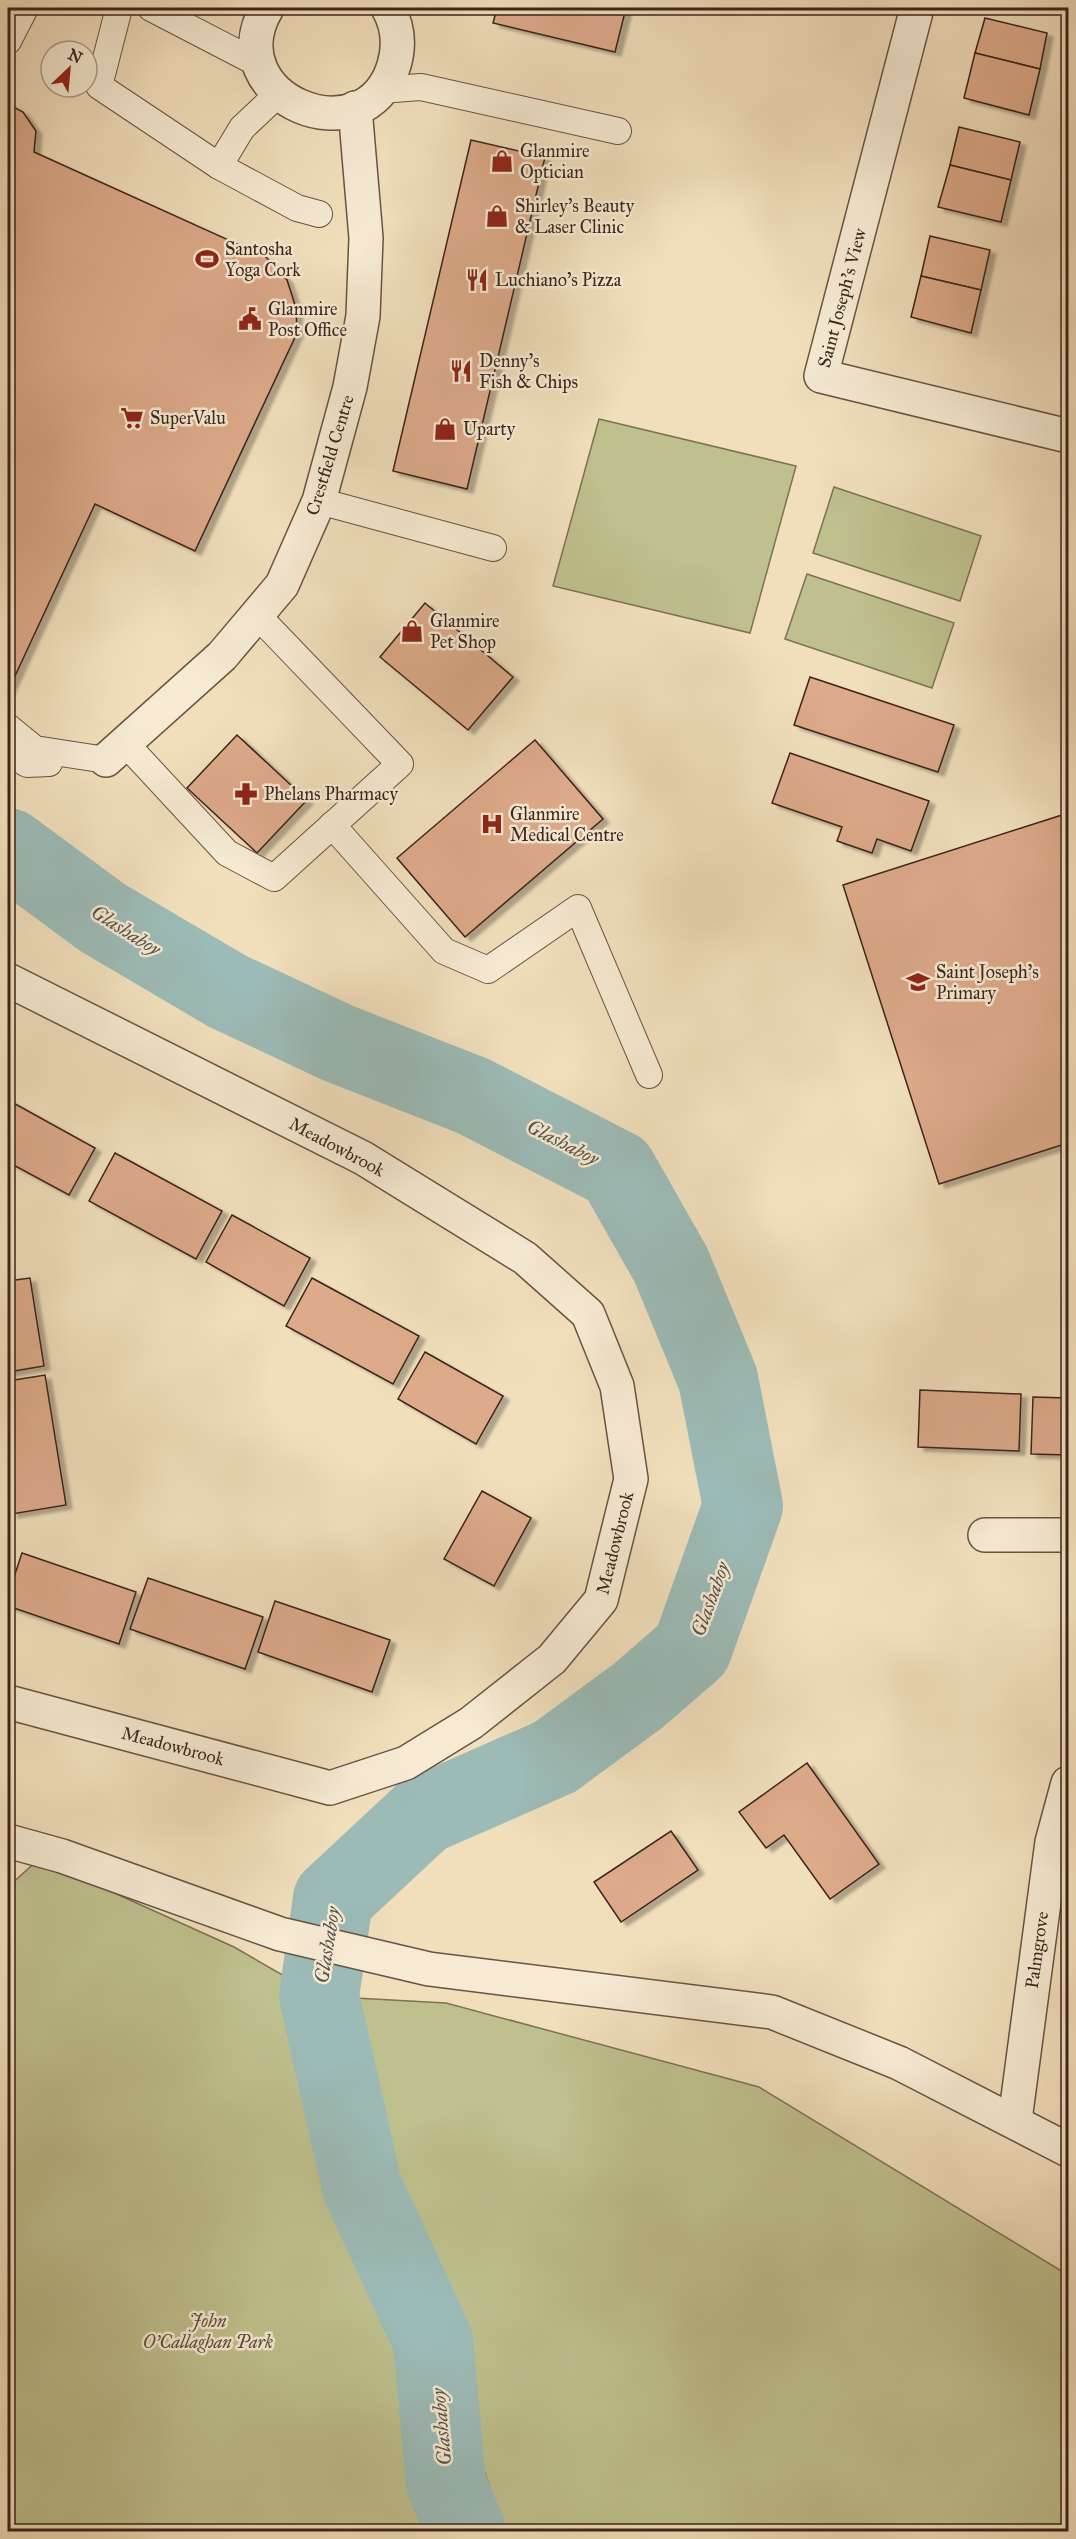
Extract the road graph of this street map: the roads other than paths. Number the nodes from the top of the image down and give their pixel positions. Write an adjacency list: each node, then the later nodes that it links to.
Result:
1 (25, 8): 7 (lane)
2 (119, 8): 12 (lane)
3 (151, 8): 8 (lane)
4 (388, 8): 10 (street)
5 (917, 8): 14 (street, Saint Joseph's View)
6 (259, 11): 8 (street)
7 (8, 42)
8 (259, 64): 9 (street)
9 (278, 94): 10 (street); 12 (lane)
10 (368, 99): 11 (lane); 15 (street, Crestfield Centre)
11 (618, 131)
12 (219, 166): 13 (lane)
13 (319, 214)
14 (1068, 436)
15 (319, 501): 16 (lane); 17 (street, Crestfield Centre)
16 (493, 548)
17 (257, 615): 20 (street, Crestfield Centre); 21 (lane)
18 (8, 728): 20 (lane)
19 (8, 752): 20 (lane)
20 (115, 752): 21 (lane)
21 (332, 825): 23 (lane)
22 (8, 980): 26 (street, Meadowbrook)
23 (649, 1075)
24 (985, 1535): 25 (street)
25 (1068, 1535)
26 (8, 1702)
27 (1068, 1783): 29 (street, Palmgrove)
28 (8, 1841): 29 (street)
29 (1015, 2120): 30 (street)
30 (1068, 2150)

